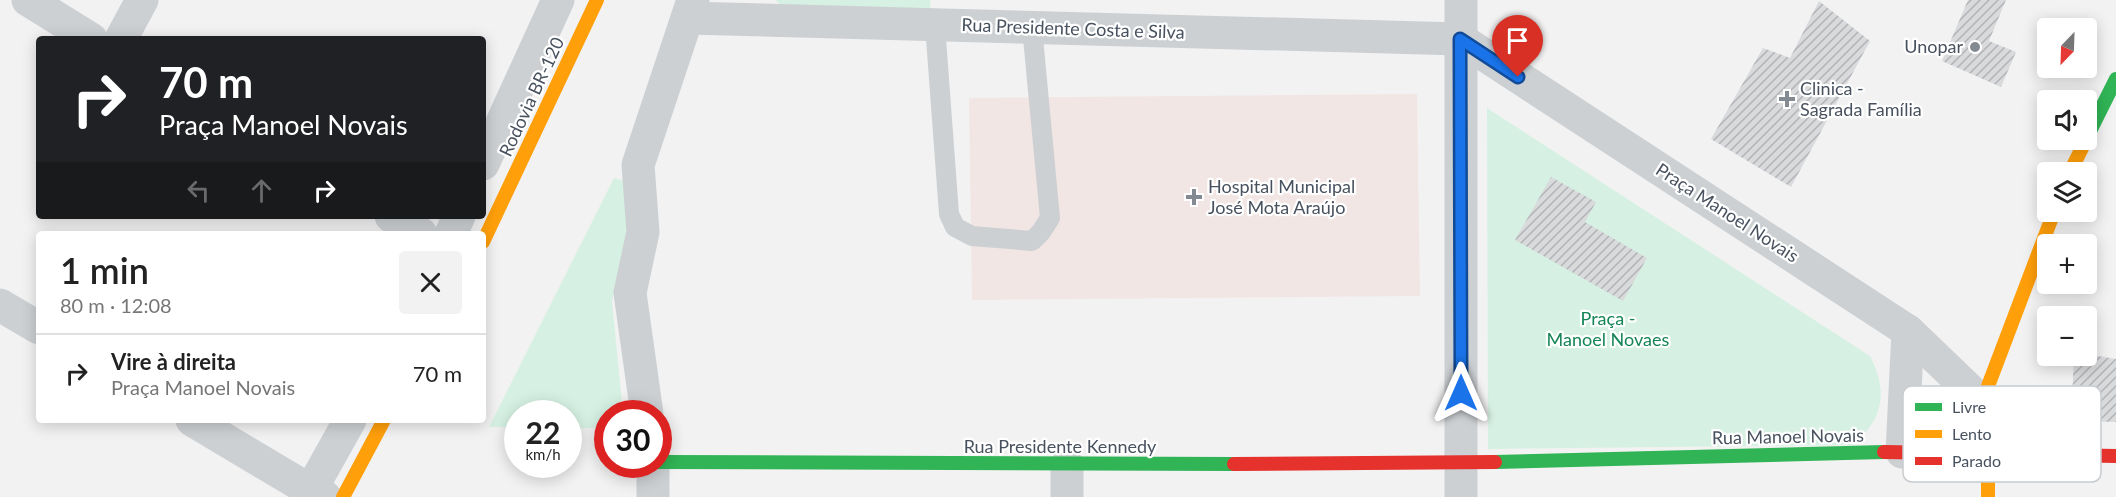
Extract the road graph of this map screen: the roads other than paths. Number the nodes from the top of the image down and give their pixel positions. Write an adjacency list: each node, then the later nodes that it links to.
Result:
1 (28, 0): 9 (street)
2 (142, 0): 10 (street)
3 (597, 0): 18 (street, Rodovia BR-120)
4 (1461, 0): 11 (street)
5 (556, 1): 14 (street)
6 (690, 9): 7 (street, Rua Presidente Costa e Silva); 25 (street)
7 (935, 25): 8 (street, Rua Presidente Costa e Silva); 8 (lane)
8 (1032, 27): 11 (street, Rua Presidente Costa e Silva)
9 (87, 36)
10 (123, 36)
11 (1460, 39): 21 (street, Praça Manoel Novais); 34 (street)
12 (2116, 79): 13 (street)
13 (2097, 117)
14 (486, 157)
15 (396, 219): 17 (street)
16 (2050, 222): 24 (street)
17 (416, 231)
18 (486, 236)
19 (0, 304): 20 (street)
20 (36, 326)
21 (1908, 331): 22 (street); 23 (street, Praça Manoel Novais)
22 (1905, 386)
23 (1965, 386)
24 (1988, 386)
25 (645, 400)
26 (197, 423): 37 (street)
27 (349, 423): 37 (street)
28 (382, 423): 38 (street)
29 (1903, 432): 30 (street)
30 (1902, 452): 34 (street, Rua Manoel Novais)
31 (2101, 456): 32 (street, Rua Manoel Novais)
32 (2116, 456)
33 (672, 463): 36 (street, Rua Presidente Kennedy)
34 (1462, 463): 36 (street, Rua Presidente Kennedy); 40 (street)
35 (653, 478): 39 (street)
36 (1067, 481)
37 (314, 495)
38 (343, 497)
39 (653, 497)
40 (1461, 497)

